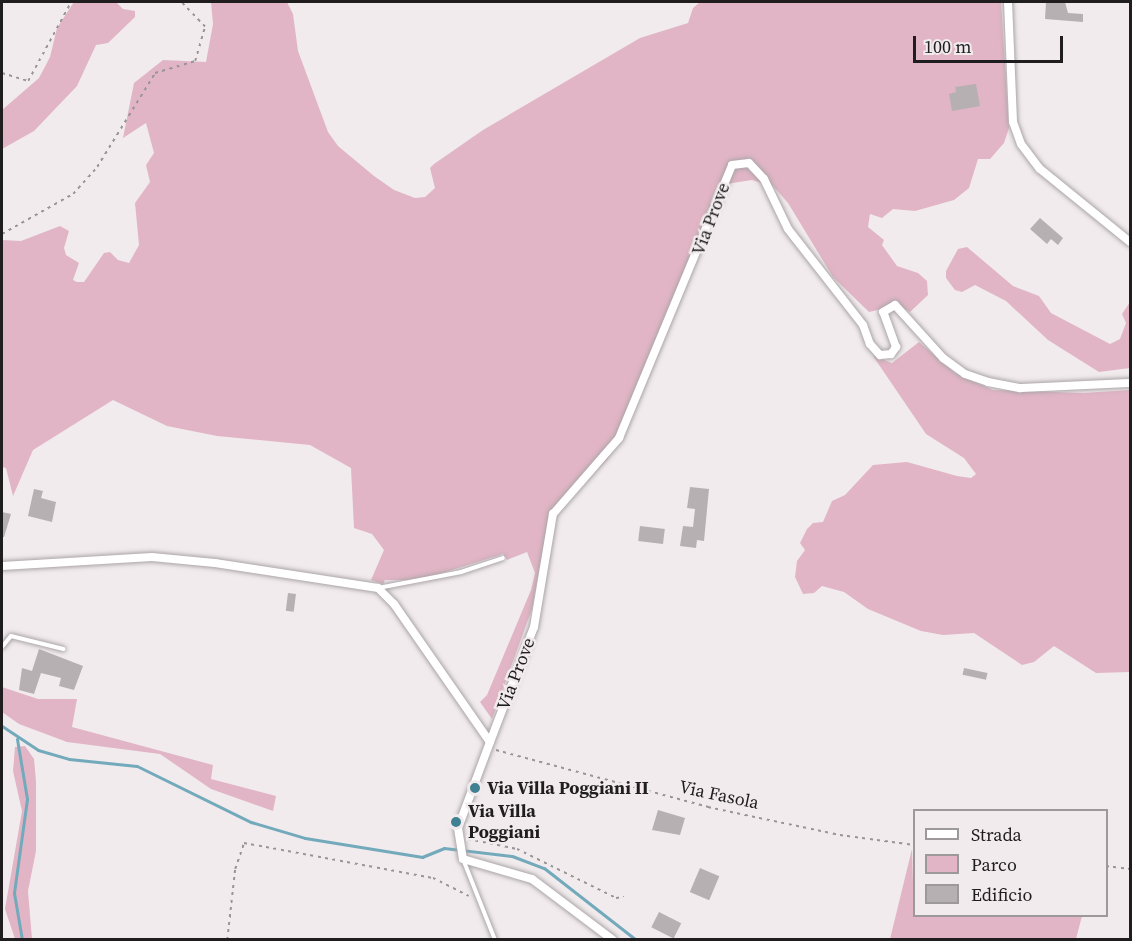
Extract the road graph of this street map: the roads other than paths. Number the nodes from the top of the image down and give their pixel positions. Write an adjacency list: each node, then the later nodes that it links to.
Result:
1 (1008, 2): 2 (street)
2 (1131, 242)
3 (1131, 383): 9 (street, Via Prove)
4 (503, 558): 6 (lane)
5 (2, 566): 6 (street)
6 (378, 588): 9 (street)
7 (2, 647): 8 (lane)
8 (63, 649)
9 (490, 742): 10 (street)
10 (463, 859): 11 (lane); 12 (street)
11 (495, 939)
12 (613, 939)

